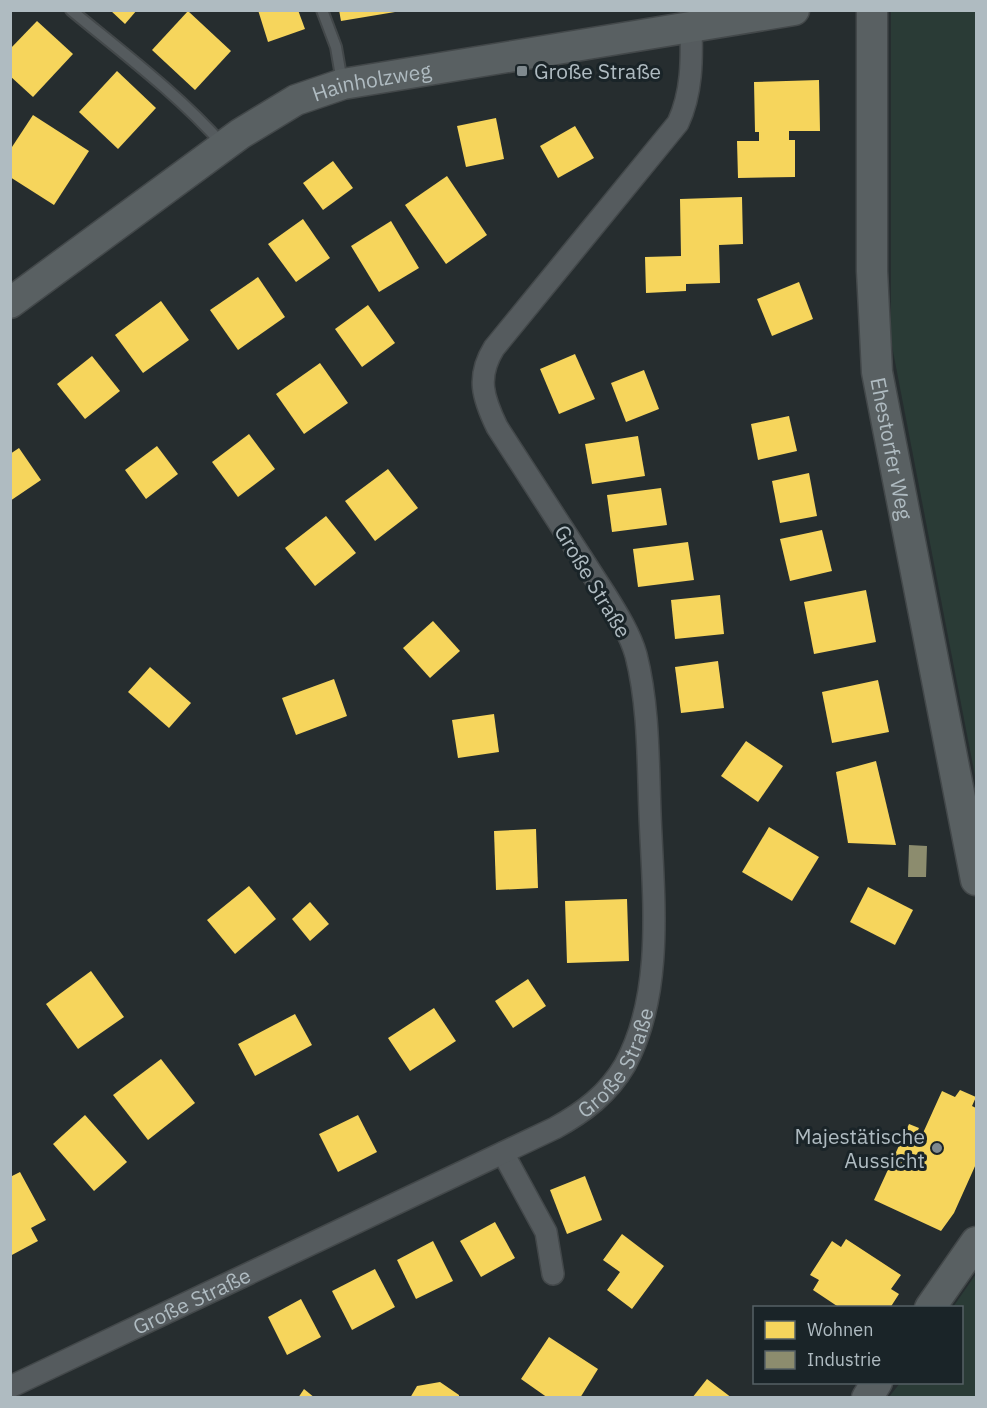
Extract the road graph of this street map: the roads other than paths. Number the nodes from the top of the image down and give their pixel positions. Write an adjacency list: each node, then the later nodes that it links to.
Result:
1 (71, 10): 7 (lane)
2 (322, 10): 6 (lane)
3 (794, 10): 5 (main road, Hainholzweg)
4 (872, 10): 9 (main road, Ehestorfer Weg)
5 (691, 28): 6 (main road, Hainholzweg); 10 (street, Große Straße)
6 (343, 84): 7 (main road, Hainholzweg)
7 (224, 146): 8 (main road, Hainholzweg)
8 (10, 303)
9 (976, 880)
10 (504, 1153): 12 (street); 15 (street, Große Straße)
11 (976, 1242): 13 (main road)
12 (554, 1274)
13 (931, 1306)
14 (876, 1384): 16 (main road)
15 (10, 1387)
16 (867, 1398)

